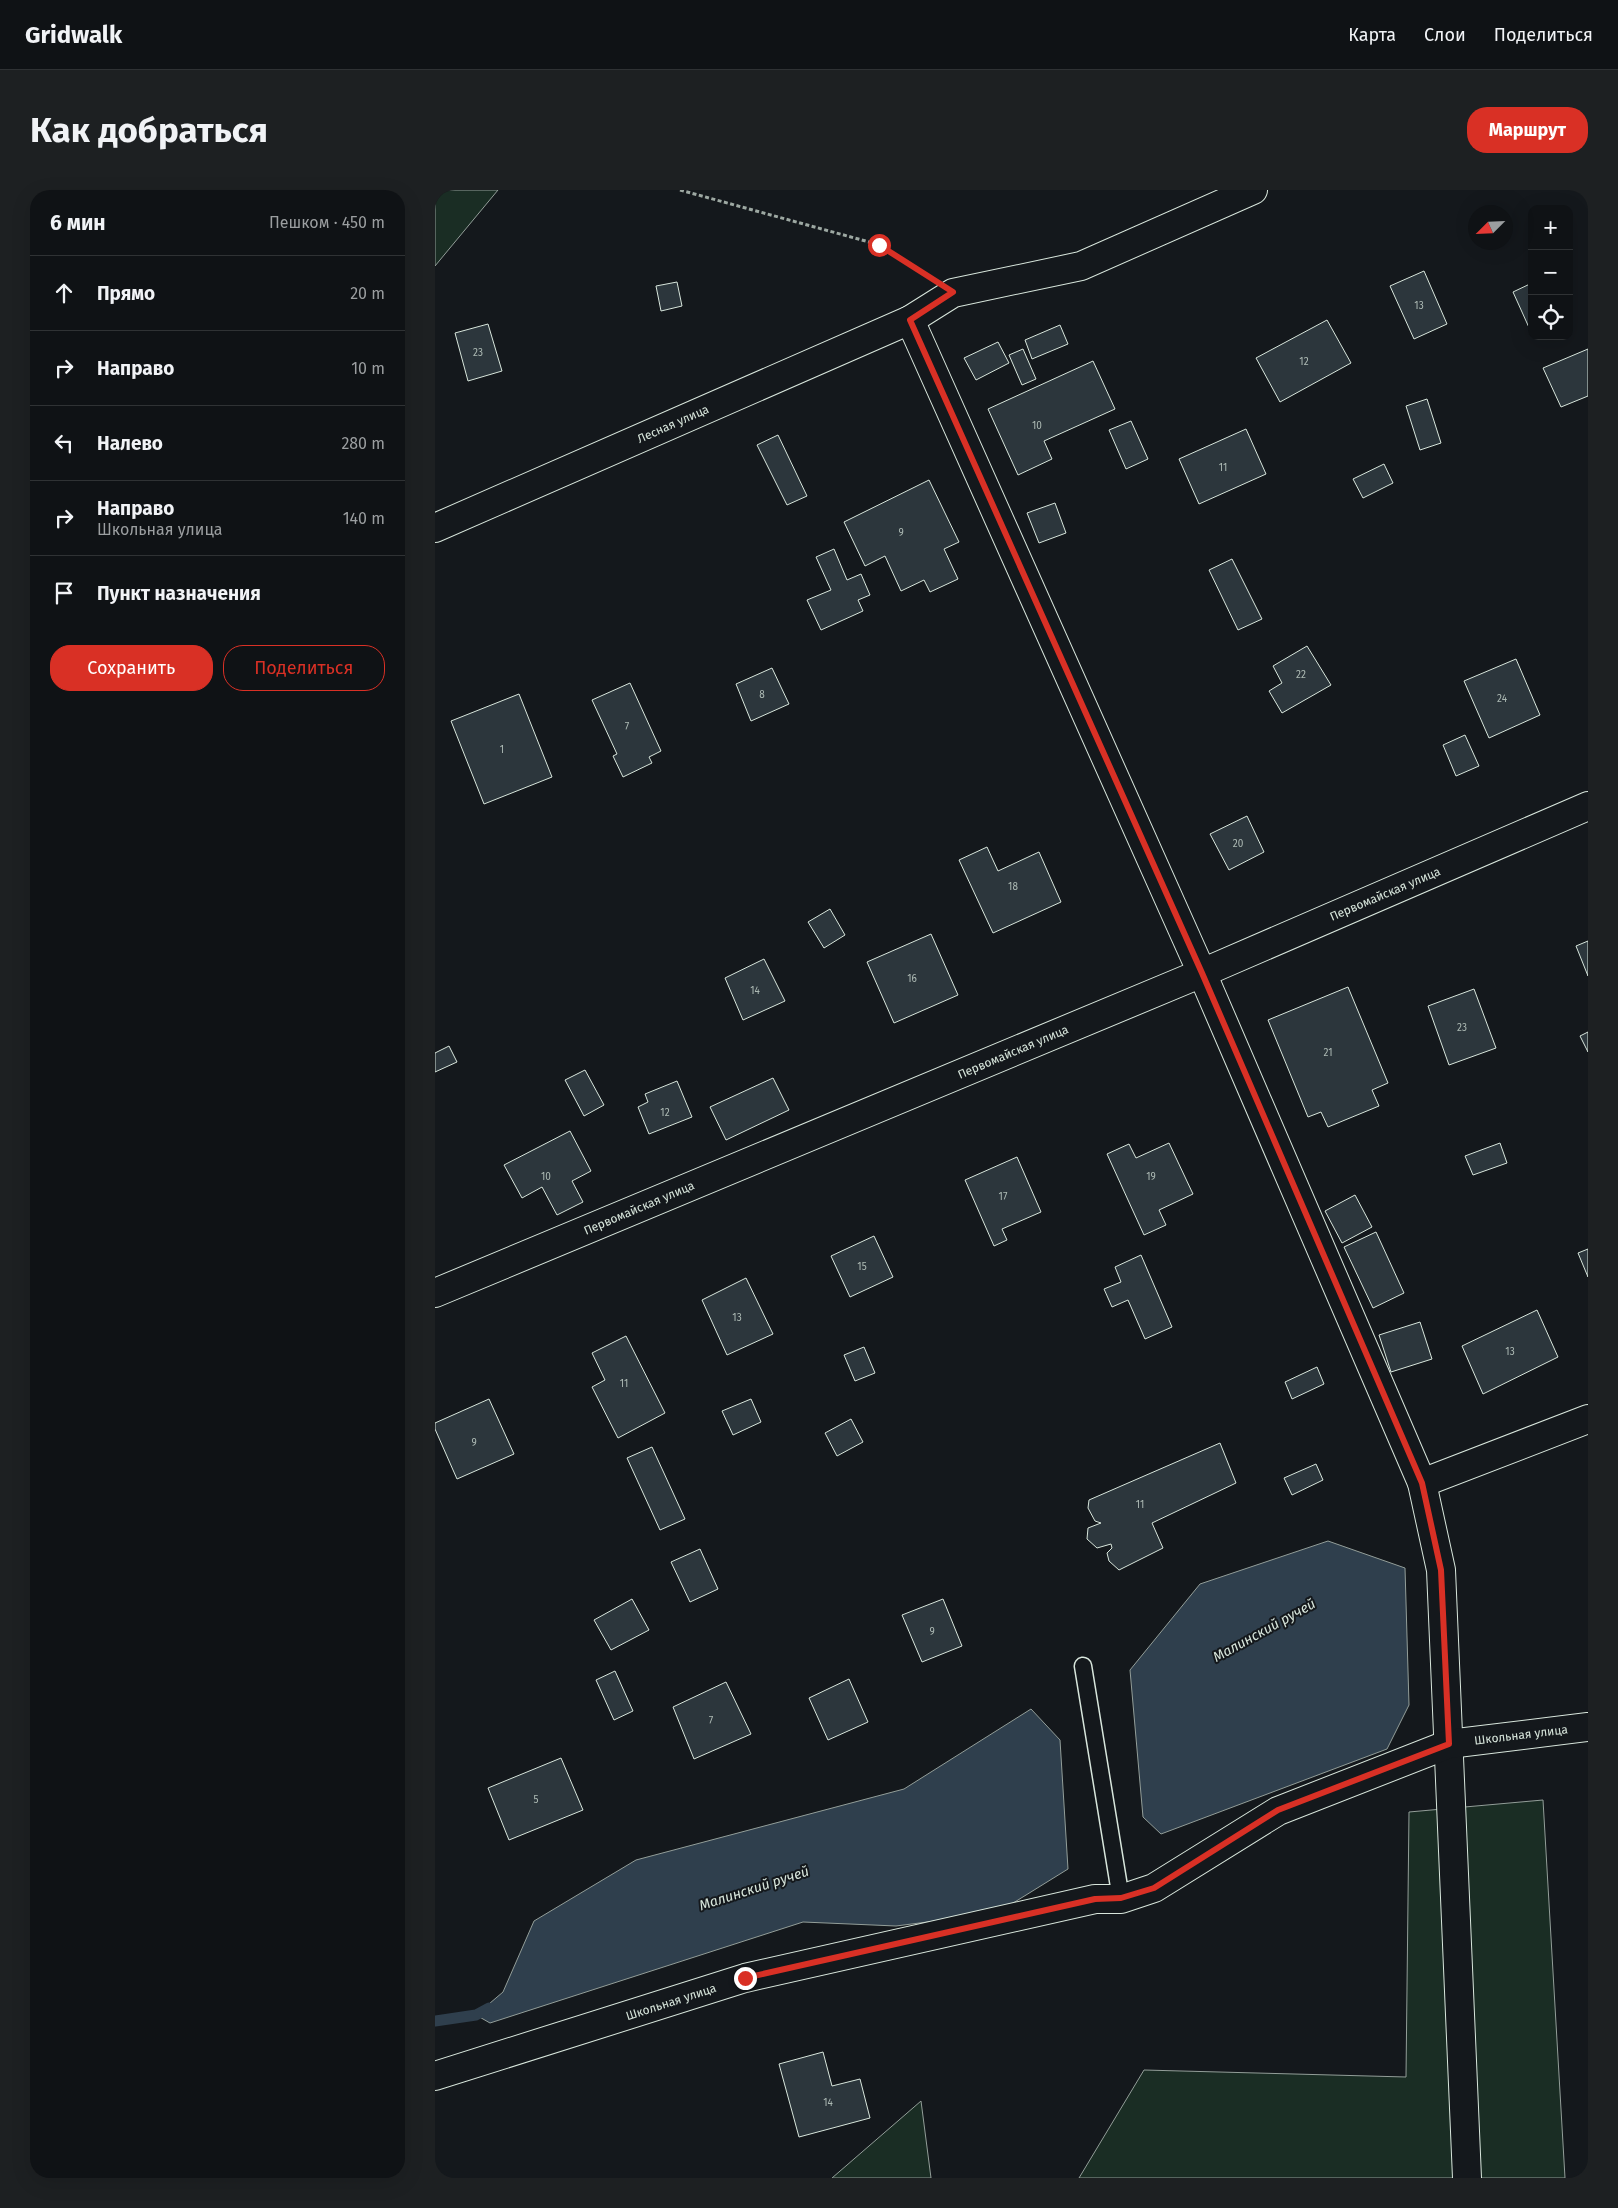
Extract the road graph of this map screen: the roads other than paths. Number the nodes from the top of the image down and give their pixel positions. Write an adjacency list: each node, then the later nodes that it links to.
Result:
1 (1253, 190): 2 (street, Лесная улица)
2 (910, 320): 3 (street, Лесная улица); 5 (street)
3 (435, 528)
4 (1588, 806): 5 (street, Первомайская улица)
5 (1202, 973): 6 (street, Первомайская улица); 8 (street)
6 (435, 1293)
7 (1588, 1419): 8 (street)
8 (1422, 1483): 11 (street)
9 (1083, 1666): 12 (lane)
10 (1588, 1727): 11 (street, Школьная улица)
11 (1449, 1744): 12 (street, Школьная улица); 14 (street)
12 (1121, 1898): 13 (street, Школьная улица)
13 (435, 2076)
14 (1467, 2178)

